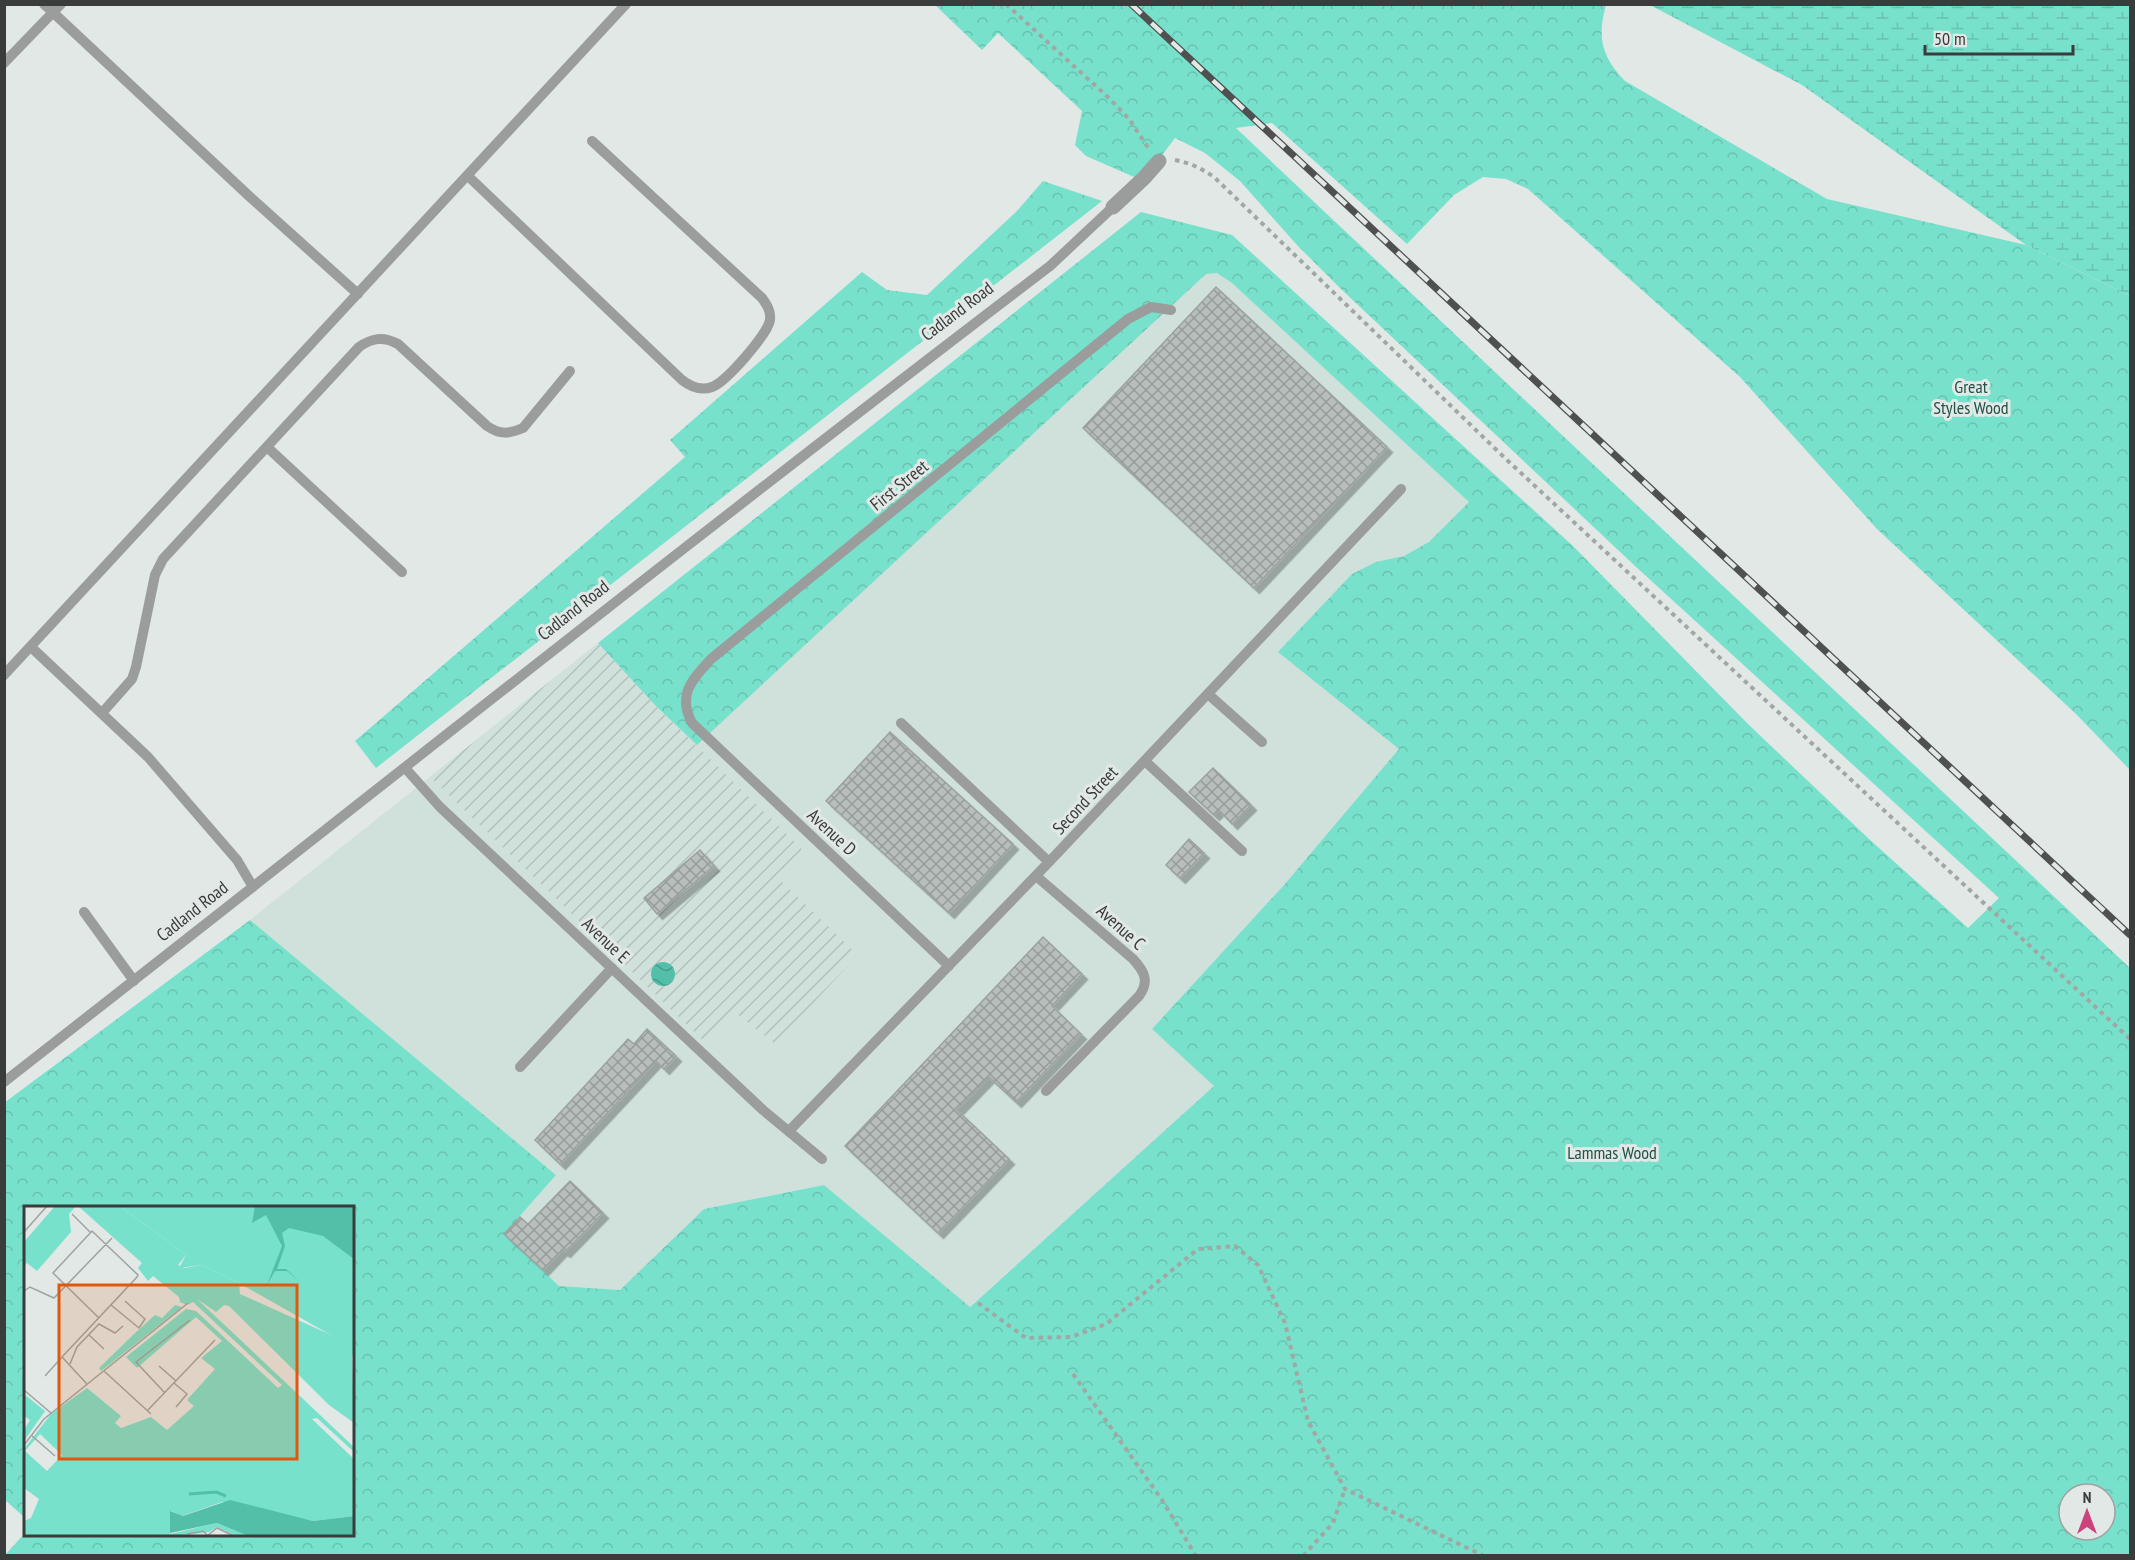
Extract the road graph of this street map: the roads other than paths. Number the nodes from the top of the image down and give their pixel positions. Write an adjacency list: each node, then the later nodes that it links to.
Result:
1 (44, 4): 3 (lane)
2 (626, 4): 7 (lane)
3 (57, 9): 4 (lane); 9 (lane)
4 (4, 63)
5 (592, 141): 7 (lane)
6 (1159, 161): 8 (street, Cadland Road)
7 (468, 176): 9 (lane)
8 (1113, 207): 23 (lane, Cadland Road)
9 (358, 294): 15 (lane)
10 (1171, 310): 19 (lane, First Street)
11 (570, 370): 12 (lane)
12 (267, 447): 14 (lane); 18 (lane)
13 (1401, 489): 17 (lane, Second Street)
14 (402, 572)
15 (31, 647): 16 (lane); 18 (lane)
16 (4, 675)
17 (1208, 694): 21 (lane); 22 (lane, Second Street)
18 (102, 712): 27 (lane)
19 (692, 723): 29 (lane, Avenue D)
20 (901, 723): 25 (lane)
21 (1262, 742)
22 (1145, 761): 24 (lane); 25 (lane, Second Street)
23 (406, 769): 27 (lane, Cadland Road); 30 (lane, Avenue E)
24 (1242, 850)
25 (1049, 862): 26 (lane, Second Street)
26 (1036, 876): 29 (lane, Second Street); 34 (lane, Avenue C)
27 (253, 887): 31 (lane, Cadland Road)
28 (84, 912): 31 (lane)
29 (949, 966): 35 (lane, Second Street)
30 (612, 968): 32 (lane); 35 (lane, Avenue E)
31 (134, 981): 33 (lane, Cadland Road)
32 (520, 1067)
33 (4, 1082)
34 (1046, 1091)
35 (789, 1131): 36 (lane, Avenue E)
36 (822, 1159)

